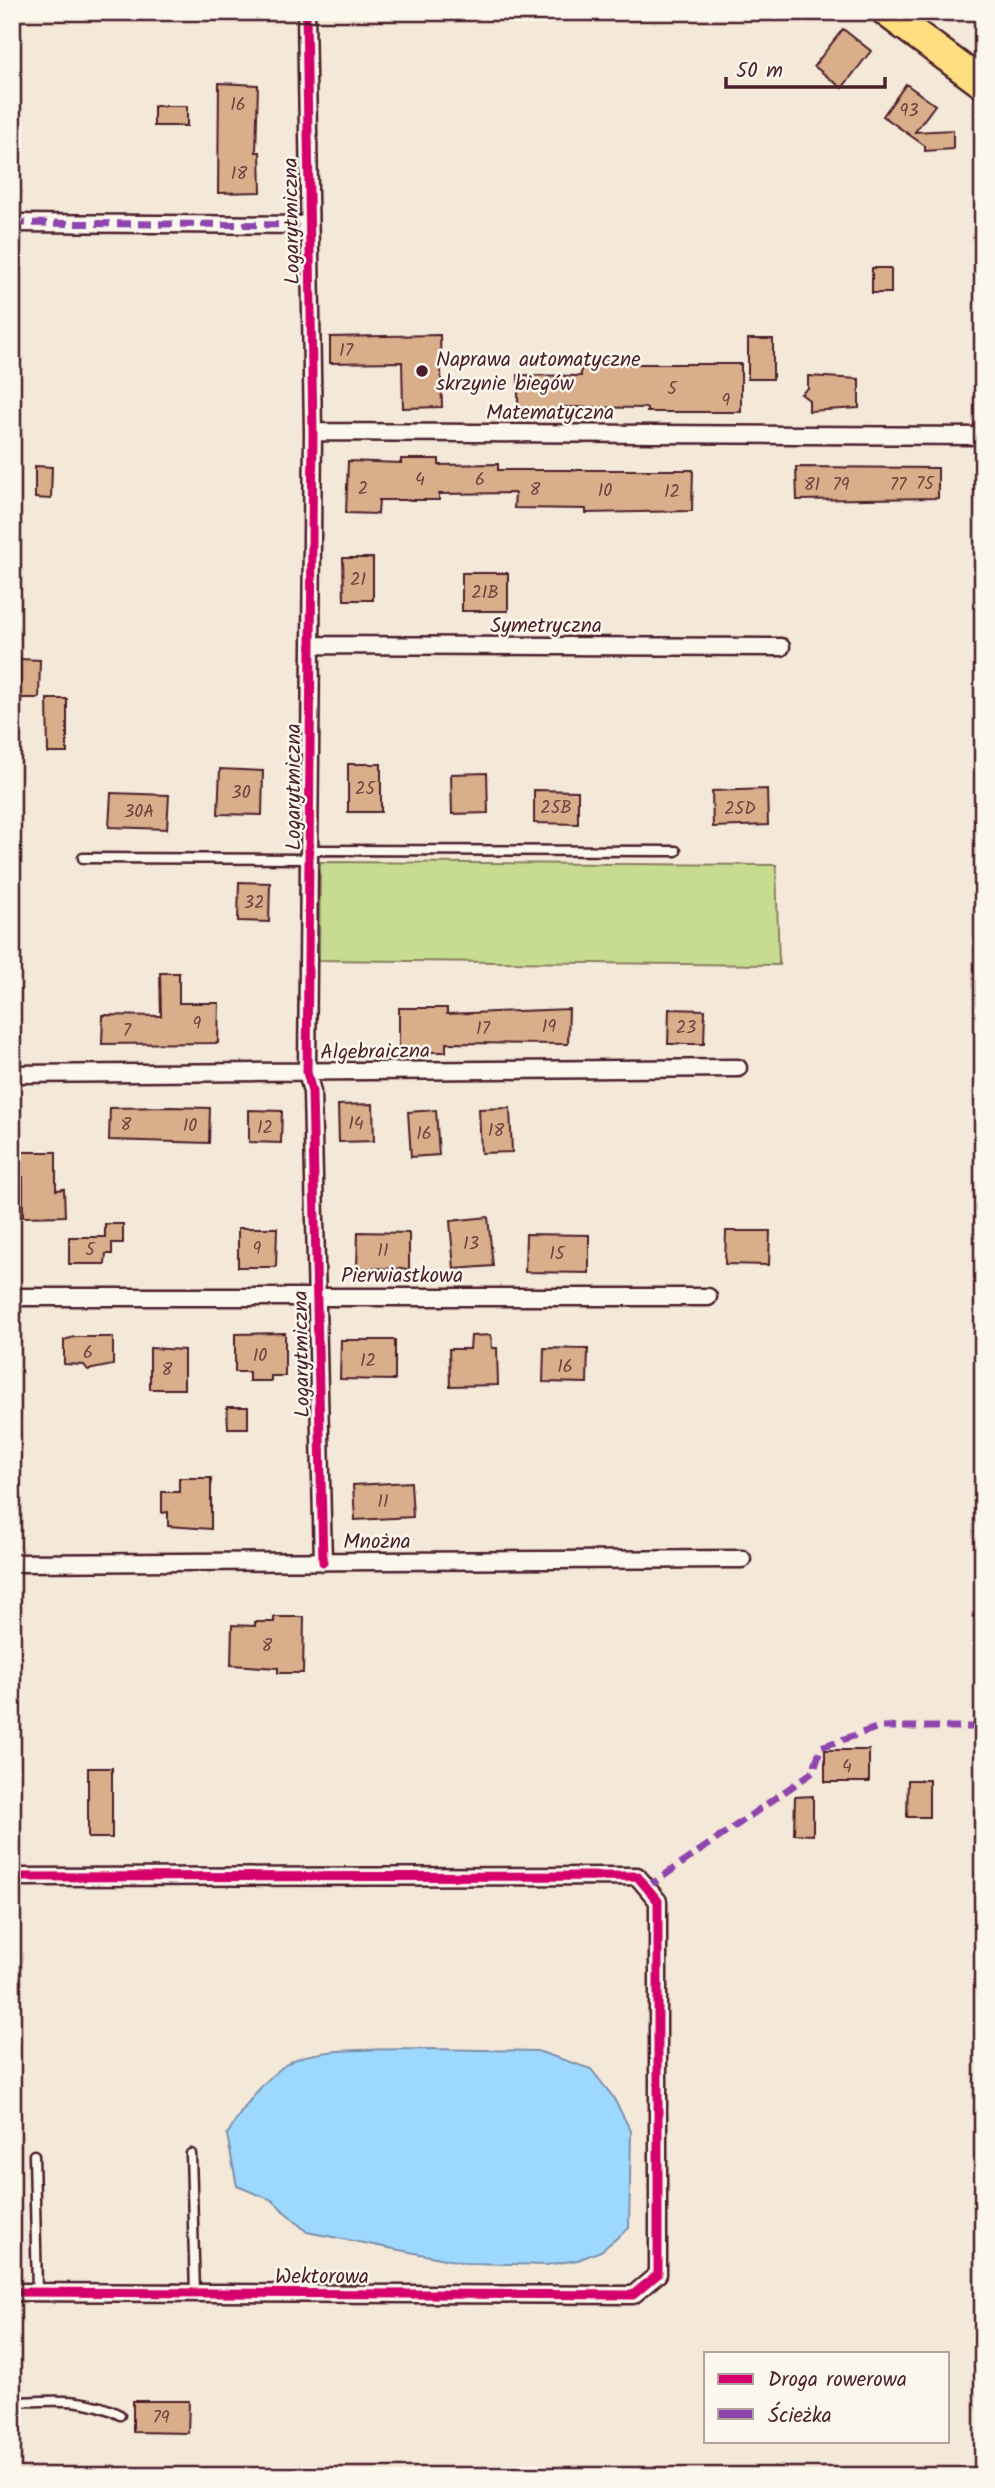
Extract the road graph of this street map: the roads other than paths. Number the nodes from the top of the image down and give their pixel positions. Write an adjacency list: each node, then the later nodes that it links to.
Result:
1 (306, 12): 5 (street, Logarytmiczna)
2 (887, 12): 3 (highway)
3 (983, 84)
4 (12, 223): 5 (street)
5 (309, 225): 6 (street, Logarytmiczna)
6 (313, 432): 7 (street, Matematyczna); 8 (street, Logarytmiczna)
7 (983, 436)
8 (312, 645): 9 (street, Symetryczna); 11 (street, Logarytmiczna)
9 (781, 647)
10 (676, 851): 11 (lane)
11 (310, 854): 12 (lane); 14 (street, Logarytmiczna)
12 (83, 858)
13 (738, 1068): 14 (street, Algebraiczna)
14 (307, 1072): 15 (street, Algebraiczna); 16 (street, Logarytmiczna)
15 (12, 1073)
16 (318, 1296): 17 (street, Pierwiastkowa); 18 (street, Pierwiastkowa); 20 (street, Logarytmiczna)
17 (12, 1297)
18 (708, 1297)
19 (742, 1559): 20 (street, Mnożna)
20 (323, 1562): 21 (street, Mnożna)
21 (12, 1563)
22 (12, 1877): 27 (street, Wektorowa)
23 (191, 2154): 27 (lane)
24 (34, 2155): 26 (lane)
25 (12, 2292): 26 (street, Wektorowa)
26 (37, 2292): 27 (street, Wektorowa)
27 (195, 2293)
28 (12, 2402): 29 (lane)
29 (120, 2415)

